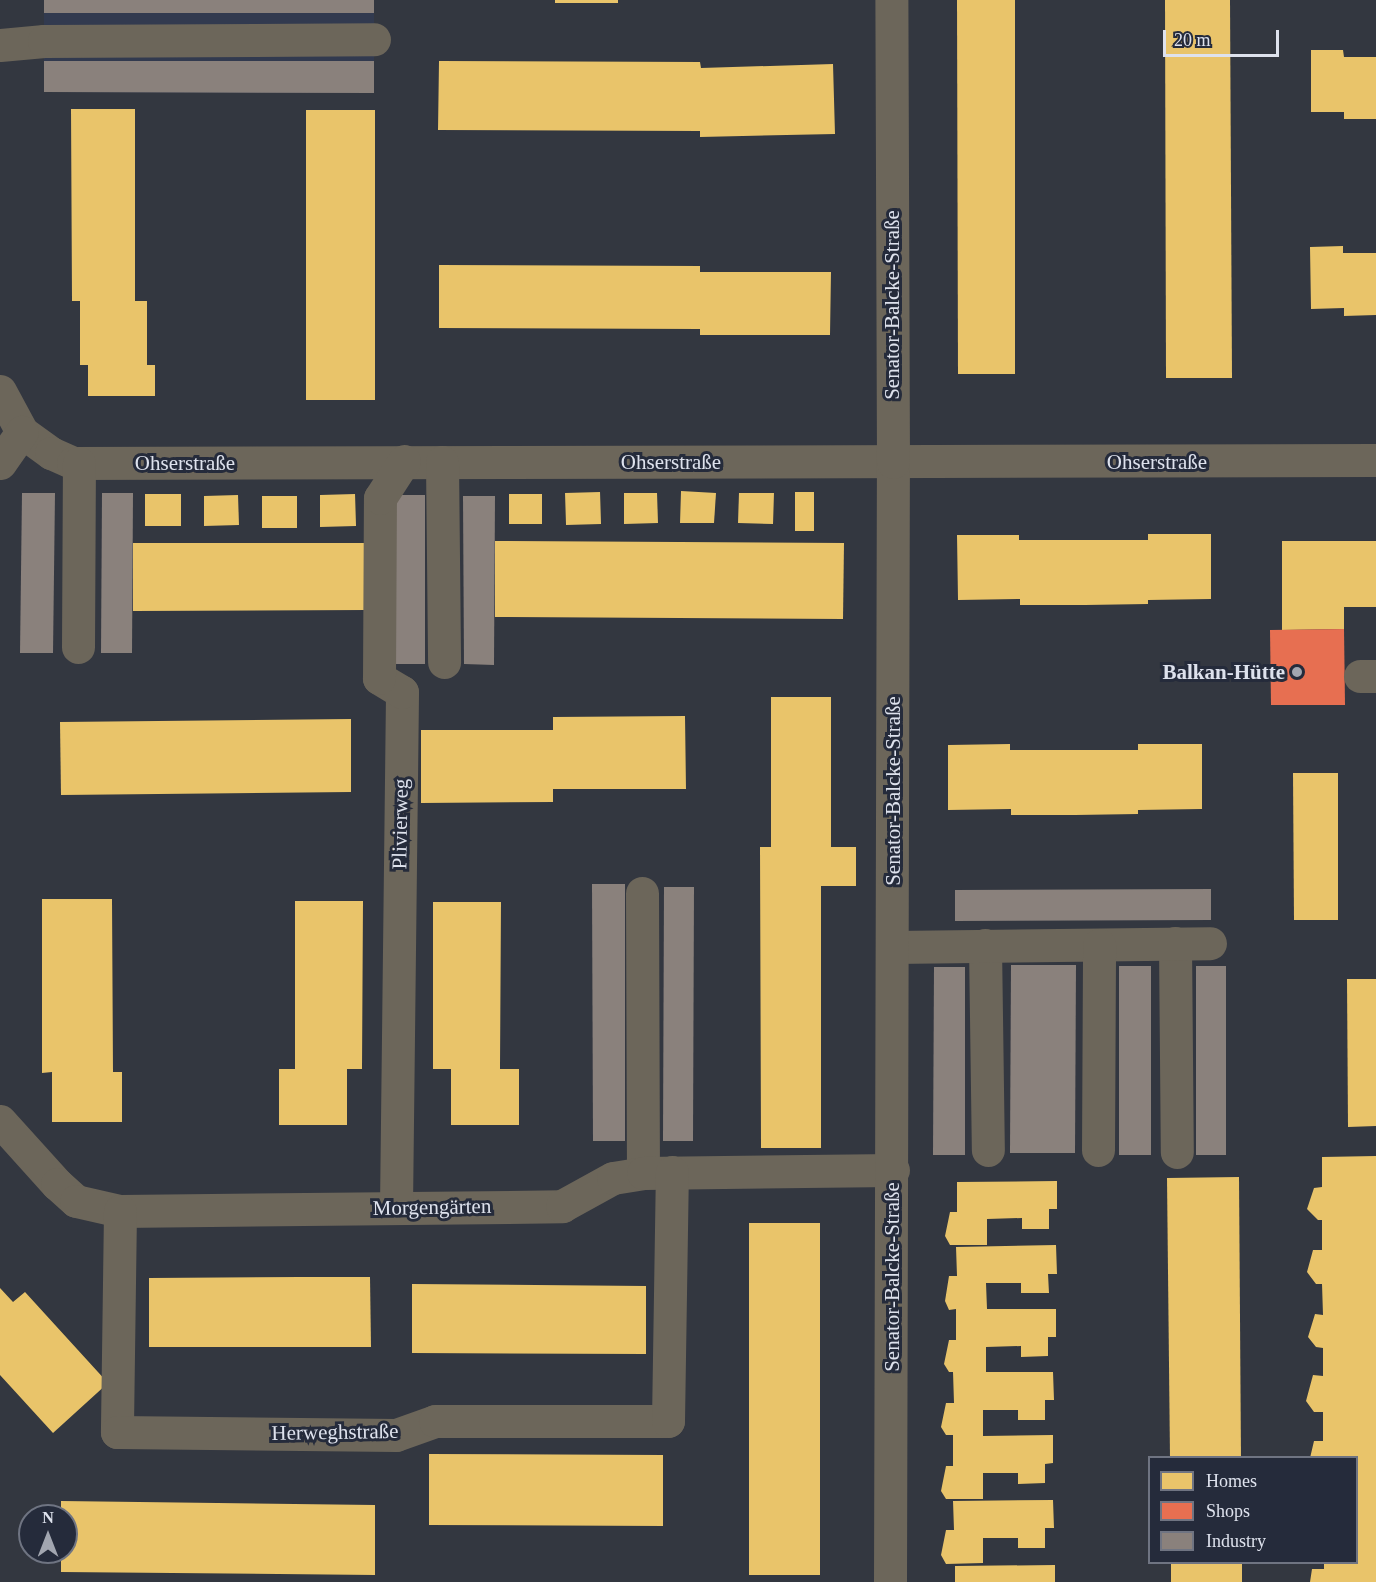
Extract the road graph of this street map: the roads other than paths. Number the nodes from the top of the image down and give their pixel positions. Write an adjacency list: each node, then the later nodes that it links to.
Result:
1 (891, 0): 9 (street, Senator-Balcke-Straße)
2 (374, 39): 3 (street)
3 (0, 45)
4 (0, 391): 5 (street, Ohserstraße)
5 (22, 432): 10 (street); 11 (street, Ohserstraße)
6 (1376, 460): 9 (street, Ohserstraße)
7 (404, 461): 8 (street, Ohserstraße); 11 (street, Ohserstraße); 26 (street, Plivierweg)
8 (442, 462): 9 (street, Ohserstraße); 13 (street)
9 (893, 462): 19 (street, Senator-Balcke-Straße)
10 (0, 463)
11 (79, 463): 12 (street)
12 (78, 647)
13 (444, 662)
14 (642, 893): 25 (street)
15 (1175, 944): 16 (street); 18 (street); 23 (street)
16 (1210, 944)
17 (985, 945): 18 (street); 19 (street); 21 (street)
18 (1099, 945): 22 (street)
19 (892, 947): 24 (street, Senator-Balcke-Straße)
20 (0, 1121): 27 (street, Morgengärten)
21 (988, 1150)
22 (1098, 1150)
23 (1177, 1152)
24 (892, 1170): 25 (street, Morgengärten); 28 (street, Senator-Balcke-Straße)
25 (658, 1172): 26 (street, Morgengärten); 27 (street, Herweghstraße)
26 (396, 1207): 27 (street, Morgengärten)
27 (120, 1211)
28 (890, 1582)

